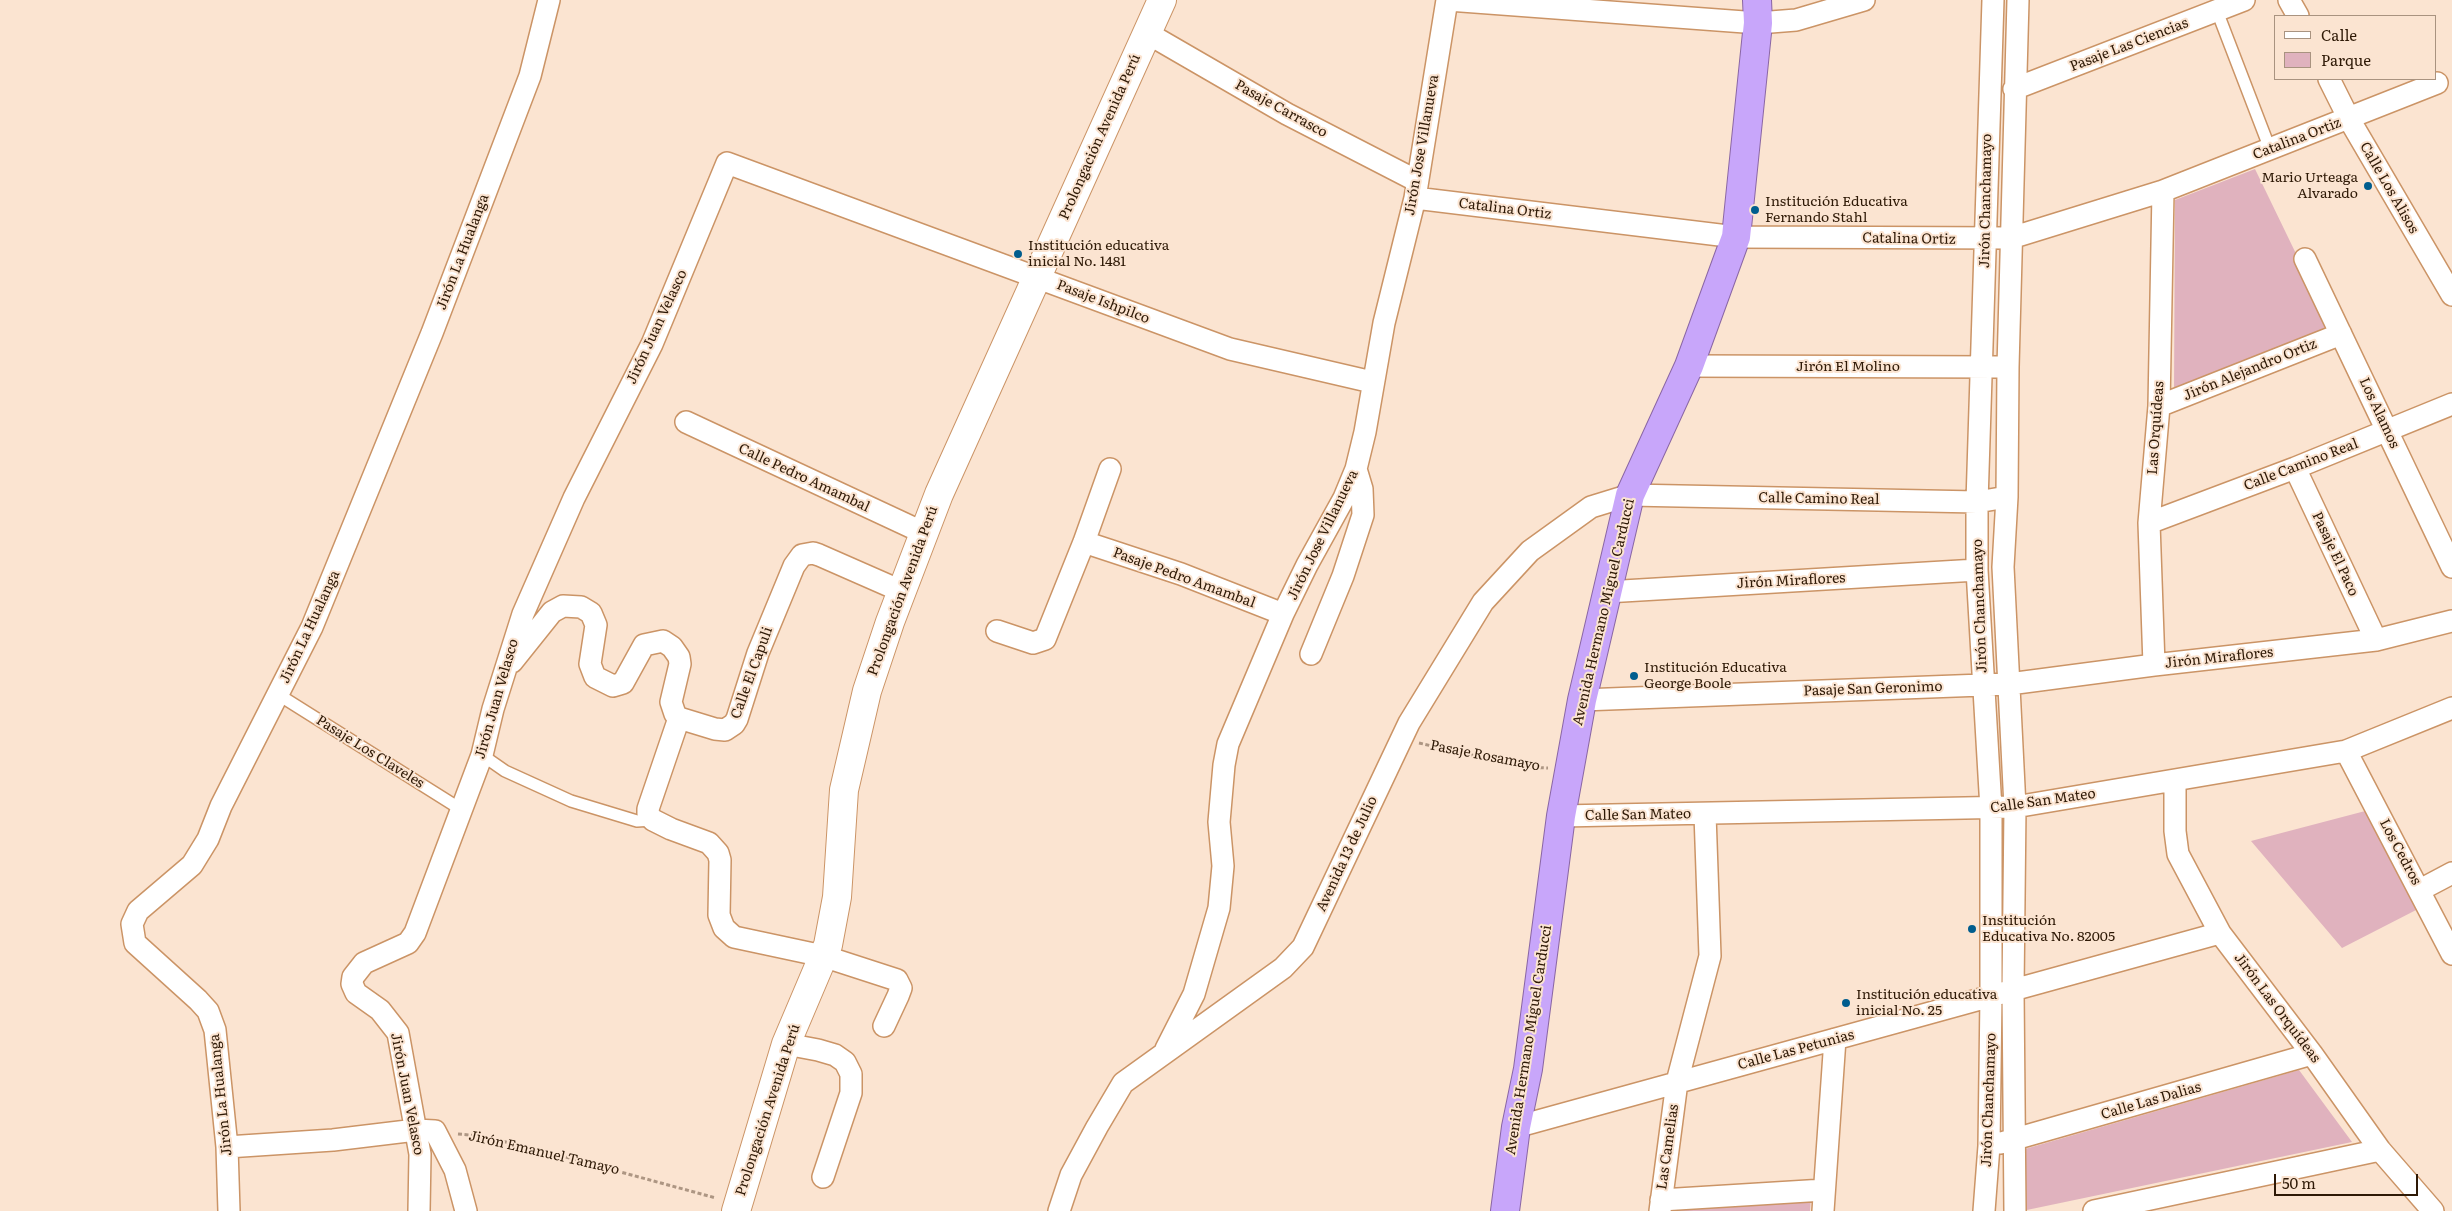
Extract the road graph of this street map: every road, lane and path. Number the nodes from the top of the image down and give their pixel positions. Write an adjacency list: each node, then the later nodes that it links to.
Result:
1 (549, 0): 58 (street, Jirón La Hualanga)
2 (1162, 0): 12 (street, Prolongación Avenida Perú)
3 (1448, 0): 9 (street); 19 (street, Jirón Jose Villanueva)
4 (1864, 0): 9 (street)
5 (1993, 0): 23 (street, Jirón Chanchamayo)
6 (2018, 0): 15 (street, Jirón Chanchamayo)
7 (2244, 0): 10 (street, Pasaje Las Ciencias)
8 (2289, 0): 11 (street)
9 (1758, 11): 21 (highway, Avenida Hermano Miguel Carducci)
10 (2216, 11): 15 (street, Pasaje Las Ciencias); 17 (lane)
11 (2297, 15)
12 (1147, 33): 19 (street, Pasaje Carrasco); 25 (street, Prolongación Avenida Perú)
13 (2330, 80): 16 (street, Calle Los Alisos)
14 (2437, 83): 16 (street, Catalina Ortiz)
15 (2014, 89): 22 (street, Jirón Chanchamayo)
16 (2349, 119): 17 (street, Catalina Ortiz); 26 (street, Calle Los Alisos)
17 (2270, 149): 20 (street, Catalina Ortiz)
18 (727, 164): 25 (street, Pasaje Ishpilco); 55 (street, Jirón Juan Velasco)
19 (1416, 190): 21 (street, Catalina Ortiz); 31 (street, Jirón Jose Villanueva)
20 (2163, 191): 22 (street, Catalina Ortiz); 33 (street, Las Orquídeas)
21 (1736, 237): 23 (street, Catalina Ortiz); 28 (highway, Avenida Hermano Miguel Carducci)
22 (2011, 238): 23 (street, Catalina Ortiz); 30 (street, Jirón Chanchamayo)
23 (1985, 239): 29 (street, Jirón Chanchamayo)
24 (2305, 259): 27 (street, Los Alamos)
25 (1038, 277): 31 (street, Pasaje Ishpilco); 43 (street, Prolongación Avenida Perú)
26 (2452, 295)
27 (2342, 334): 33 (street, Jirón Alejandro Ortiz); 35 (street, Los Alamos)
28 (1689, 366): 29 (street, Jirón El Molino); 39 (highway, Avenida Hermano Miguel Carducci)
29 (1983, 367): 30 (street, Jirón El Molino); 41 (street, Jirón Chanchamayo)
30 (2008, 367): 40 (street, Jirón Chanchamayo)
31 (1372, 382): 38 (street, Jirón Jose Villanueva)
32 (2452, 404): 35 (street, Calle Camino Real)
33 (2159, 406): 42 (street, Las Orquídeas)
34 (686, 422): 43 (street, Calle Pedro Amambal)
35 (2388, 430): 36 (street, Calle Camino Real); 45 (street, Los Alamos)
36 (2295, 468): 42 (street, Calle Camino Real); 52 (street, Pasaje El Paco)
37 (1110, 469): 44 (street)
38 (1356, 469): 49 (street, Jirón Jose Villanueva); 53 (street)
39 (1630, 495): 41 (street, Calle Camino Real); 48 (highway, Avenida Hermano Miguel Carducci); 62 (street, Avenida 13 de Julio)
40 (2007, 497): 41 (street, Calle Camino Real); 56 (street, Jirón Chanchamayo)
41 (1977, 502): 46 (street, Jirón Chanchamayo)
42 (2149, 523): 54 (street, Las Orquídeas)
43 (924, 533): 47 (street, Prolongación Avenida Perú)
44 (1084, 542): 49 (street, Pasaje Pedro Amambal); 51 (street)
45 (2452, 567)
46 (1977, 570): 48 (street, Jirón Miraflores); 57 (street, Jirón Chanchamayo)
47 (901, 591): 61 (street, Calle El Capuli); 77 (street, Prolongación Avenida Perú)
48 (1606, 592): 59 (highway, Avenida Hermano Miguel Carducci)
49 (1283, 614): 83 (street, Jirón Jose Villanueva)
50 (2452, 621): 52 (street, Jirón Miraflores)
51 (997, 631)
52 (2376, 640): 54 (street, Jirón Miraflores)
53 (1311, 654)
54 (2154, 665): 56 (street, Jirón Miraflores)
55 (508, 669): 61 (street); 64 (street, Jirón Juan Velasco)
56 (2009, 684): 57 (street, Jirón Miraflores); 67 (street, Jirón Chanchamayo)
57 (1983, 686): 59 (street, Pasaje San Geronimo); 68 (street, Jirón Chanchamayo)
58 (279, 695): 69 (lane, Pasaje Los Claveles); 90 (street, Jirón La Hualanga)
59 (1582, 700): 65 (highway, Avenida Hermano Miguel Carducci)
60 (2452, 708): 63 (street, Calle San Mateo)
61 (679, 718): 72 (street)
62 (1402, 738): 65 (path, Pasaje Rosamayo); 83 (street, Avenida 13 de Julio)
63 (2346, 751): 66 (street, Calle San Mateo); 74 (street, Los Cedros)
64 (482, 756): 69 (street, Jirón Juan Velasco); 72 (lane)
65 (1570, 769): 71 (highway, Avenida Hermano Miguel Carducci)
66 (2175, 781): 67 (street, Calle San Mateo); 75 (street, Jirón Las Orquídeas)
67 (2015, 807): 68 (street, Calle San Mateo); 78 (street, Jirón Chanchamayo)
68 (1991, 809): 70 (street, Calle San Mateo); 79 (street, Jirón Chanchamayo)
69 (462, 810): 87 (street, Jirón Juan Velasco)
70 (1705, 814): 71 (street, Calle San Mateo); 85 (street, Las Camelias)
71 (1561, 816): 86 (highway, Avenida Hermano Miguel Carducci)
72 (653, 820): 77 (street)
73 (2452, 874): 74 (street)
74 (2420, 890): 76 (street, Los Cedros)
75 (2220, 933): 78 (street, Calle Las Petunias); 84 (street, Jirón Las Orquídeas)
76 (2452, 954)
77 (823, 956): 80 (street); 82 (street, Prolongación Avenida Perú)
78 (2013, 990): 79 (street, Calle Las Petunias); 88 (street, Jirón Chanchamayo)
79 (1991, 996): 81 (street, Calle Las Petunias); 89 (street, Jirón Chanchamayo)
80 (884, 1026)
81 (1836, 1039): 85 (street, Calle Las Petunias); 93 (street)
82 (786, 1044): 92 (street); 95 (street, Prolongación Avenida Perú)
83 (1163, 1054): 99 (street, Avenida 13 de Julio)
84 (2312, 1054): 88 (street, Calle Las Dalias); 91 (street, Jirón Las Orquídeas)
85 (1677, 1082): 86 (street, Calle Las Petunias); 94 (street, Las Camelias)
86 (1516, 1127): 100 (highway, Avenida Hermano Miguel Carducci)
87 (426, 1131): 90 (street); 95 (path, Jirón Emanuel Tamayo); 97 (street, Jirón Juan Velasco); 98 (street)
88 (2015, 1140): 89 (street, Calle Las Dalias); 102 (street, Jirón Chanchamayo)
89 (1989, 1146): 101 (street, Jirón Chanchamayo)
90 (227, 1147): 96 (street, Jirón La Hualanga)
91 (2380, 1150): 103 (street); 104 (street, Jirón Las Orquídeas)
92 (823, 1177)
93 (1823, 1201): 94 (street)
94 (1660, 1206)
95 (737, 1208)
96 (229, 1211)
97 (420, 1211)
98 (466, 1211)
99 (1059, 1211)
100 (1505, 1211)
101 (1984, 1211)
102 (2015, 1211)
103 (2094, 1211)
104 (2433, 1211)

